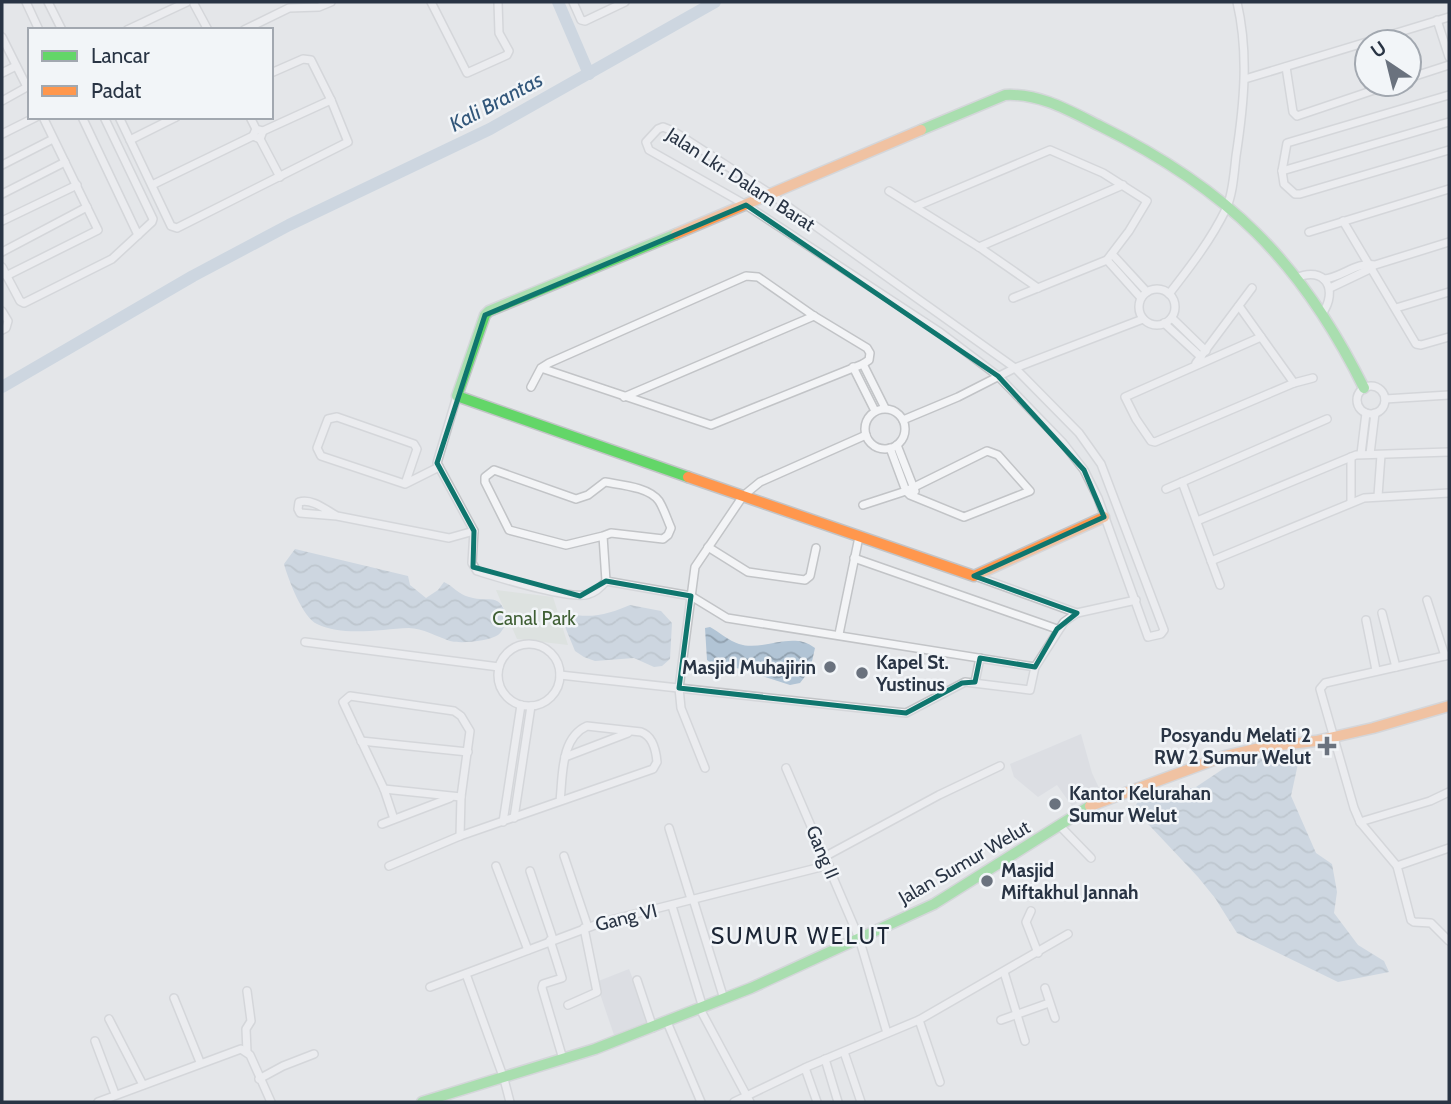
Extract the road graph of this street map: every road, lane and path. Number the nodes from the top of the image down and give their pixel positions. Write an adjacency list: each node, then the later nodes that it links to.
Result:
1 (26, 2): 13 (street)
2 (48, 2): 14 (street)
3 (191, 2): 15 (street); 16 (street)
4 (331, 2): 10 (street)
5 (431, 2): 6 (street)
6 (498, 2)
7 (573, 2): 8 (street)
8 (625, 2)
9 (1237, 2): 26 (street)
10 (287, 5): 17 (street)
11 (1449, 16): 12 (street)
12 (1437, 20): 19 (street); 22 (street)
13 (38, 28)
14 (61, 28)
15 (132, 28)
16 (207, 28)
17 (247, 28)
18 (3, 41): 21 (street)
19 (1449, 57)
20 (1449, 65): 25 (street)
21 (16, 66): 24 (street); 30 (street)
22 (1286, 67): 26 (street); 28 (street)
23 (273, 72): 29 (street)
24 (2, 73)
25 (1423, 73)
26 (1245, 79): 57 (street)
27 (1449, 94): 46 (street)
28 (1353, 97)
29 (331, 100): 40 (street); 47 (street)
30 (2, 101)
31 (32, 119): 39 (street)
32 (44, 119): 41 (street)
33 (83, 119): 62 (street)
34 (105, 119): 62 (street)
35 (120, 119): 42 (street)
36 (172, 119): 42 (street)
37 (251, 119): 40 (street)
38 (1449, 122): 46 (street)
39 (2, 134)
40 (258, 134): 47 (street); 49 (street)
41 (53, 139): 44 (street); 45 (street)
42 (130, 140): 49 (street)
43 (1449, 150): 46 (street)
44 (65, 162): 48 (street); 54 (street)
45 (2, 165)
46 (1282, 171)
47 (280, 177): 49 (street)
48 (77, 185): 58 (street); 59 (street)
49 (152, 185)
50 (1123, 185): 56 (street); 64 (street); 66 (street)
51 (1449, 189): 60 (street)
52 (889, 191): 56 (street)
53 (769, 193): 55 (street); 55 (street, Jalan Lkr. Dalam Barat); 57 (street); 95 (street, Jalan Lkr. Dalam Barat)
54 (2, 194)
55 (746, 205): 96 (street, Jalan Lkr. Dalam Barat); 102 (street)
56 (917, 206): 64 (street)
57 (1228, 206): 70 (street); 76 (street)
58 (87, 207): 65 (street); 69 (street)
59 (2, 221)
60 (1343, 222): 61 (street); 67 (street)
61 (1309, 232)
62 (138, 235): 69 (street)
63 (1449, 242): 67 (street)
64 (979, 247): 72 (street)
65 (2, 252)
66 (1109, 257): 72 (street); 77 (street)
67 (1371, 266): 71 (street); 74 (street); 80 (street)
68 (2, 267): 69 (street)
69 (6, 276)
70 (1296, 278): 71 (street); 82 (street)
71 (1324, 279): 74 (street)
72 (1038, 288): 78 (street)
73 (1252, 288): 79 (street)
74 (1330, 288): 82 (street)
75 (1449, 292): 80 (street)
76 (1170, 294): 77 (street); 84 (street)
77 (1144, 295): 85 (street)
78 (1013, 299)
79 (1238, 306): 88 (street); 90 (street)
80 (1396, 308): 89 (street)
81 (2, 311): 87 (street)
82 (1322, 314): 100 (street)
83 (814, 316): 91 (street); 94 (street); 103 (street)
84 (1172, 318): 86 (street); 90 (street)
85 (1143, 319): 86 (street); 95 (street)
86 (1164, 323): 90 (street)
87 (2, 330)
88 (1261, 337): 92 (street); 98 (street)
89 (1449, 337)
90 (1203, 354): 92 (street)
91 (863, 363): 93 (street); 105 (street)
92 (1194, 366): 98 (street)
93 (853, 367): 103 (street); 106 (street)
94 (541, 368): 99 (street); 103 (street)
95 (1015, 368): 96 (street); 143 (street, Jalan Lkr. Dalam Barat)
96 (998, 376): 109 (street); 130 (street, Jalan Lkr. Dalam Barat)
97 (1313, 378): 98 (street)
98 (1293, 383)
99 (531, 387)
100 (1364, 388): 104 (street); 107 (street)
101 (1449, 395): 104 (street)
102 (457, 396): 117 (street); 124 (street)
103 (624, 397)
104 (1385, 399): 107 (street)
105 (885, 408): 106 (street); 109 (street)
106 (875, 411): 110 (street)
107 (1370, 413): 113 (street); 114 (street)
108 (1327, 419): 118 (street)
109 (903, 420): 111 (street)
110 (866, 435): 111 (street); 124 (street)
111 (893, 446): 120 (street); 122 (street)
112 (1449, 452): 115 (street)
113 (1361, 454): 114 (street); 116 (street)
114 (1370, 454): 115 (street)
115 (1381, 455): 125 (street)
116 (1351, 457): 127 (street); 131 (street)
117 (439, 467): 119 (street); 132 (street)
118 (1182, 482): 121 (street); 131 (street)
119 (405, 484): 119 (street)
120 (915, 487): 122 (street); 126 (street); 126 (street)
121 (1166, 489)
122 (906, 491): 126 (street); 128 (street)
123 (1449, 493): 125 (street)
124 (743, 496): 134 (street); 135 (street)
125 (1378, 496): 127 (street)
126 (915, 498)
127 (1351, 502): 138 (street)
128 (863, 505)
129 (337, 516): 129 (street); 132 (street)
130 (1104, 517): 139 (street); 143 (street, Jalan Lkr. Dalam Barat)
131 (1197, 521): 138 (street)
132 (474, 531): 140 (street)
133 (603, 536): 133 (street); 140 (street)
134 (859, 537): 137 (street); 139 (street)
135 (708, 547): 136 (street); 142 (street)
136 (816, 548)
137 (854, 558): 148 (street); 149 (street)
138 (1211, 561): 141 (street)
139 (974, 576): 146 (street)
140 (606, 581): 142 (street)
141 (1220, 585)
142 (691, 596): 149 (street); 159 (street)
143 (1136, 600): 146 (street)
144 (1427, 600): 151 (street)
145 (1382, 612): 155 (street)
146 (1077, 613): 148 (street)
147 (1366, 620): 156 (street)
148 (1058, 629): 154 (street)
149 (839, 634): 152 (street)
150 (305, 642): 153 (street)
151 (1447, 656): 155 (street)
152 (980, 657): 154 (street); 158 (street)
153 (499, 667): 157 (street); 160 (street)
154 (1035, 667): 158 (street)
155 (1396, 667): 156 (street)
156 (1376, 670): 164 (street)
157 (560, 675): 159 (street); 161 (street)
158 (975, 682): 159 (street)
159 (679, 688): 169 (street)
160 (521, 705): 161 (street); 177 (street)
161 (531, 706): 175 (street)
162 (1449, 706): 164 (street, Jalan Sumur Welut)
163 (632, 732): 167 (street); 167 (street); 174 (street)
164 (1334, 737): 178 (street); 180 (street, Jalan Sumur Welut)
165 (362, 741): 166 (street); 166 (street); 171 (street)
166 (468, 752): 173 (street)
167 (565, 757): 174 (street)
168 (1000, 766): 185 (street)
169 (705, 768)
170 (786, 768): 185 (street, Gang II)
171 (384, 789): 173 (street); 176 (street)
172 (1449, 792): 178 (street)
173 (457, 797): 176 (street); 182 (street)
174 (560, 801): 175 (street)
175 (514, 818): 177 (street)
176 (394, 819): 179 (street)
177 (503, 821): 182 (street)
178 (1360, 822): 190 (street)
179 (382, 824)
180 (1059, 825): 186 (street); 197 (street, Jalan Sumur Welut)
181 (669, 828): 192 (street)
182 (460, 836): 188 (street)
183 (1449, 848): 190 (street)
184 (564, 856): 195 (street)
185 (825, 856): 187 (street, Gang II)
186 (1091, 858)
187 (829, 865): 192 (street, Gang VI); 197 (street, Gang II)
188 (389, 866)
189 (496, 866): 200 (street)
190 (1397, 866): 199 (street)
191 (530, 871): 198 (street)
192 (692, 899): 193 (street, Gang VI); 209 (street)
193 (672, 906): 195 (street, Gang VI); 212 (street)
194 (1031, 911): 201 (street)
195 (586, 927): 198 (street, Gang VI); 211 (street)
196 (1068, 934): 201 (street)
197 (859, 938): 209 (street, Jalan Sumur Welut); 220 (street, Gang II)
198 (552, 940): 200 (street, Gang VI); 226 (street)
199 (1449, 941)
200 (528, 950): 203 (street, Gang VI)
201 (1038, 953): 202 (street)
202 (1004, 972): 213 (street); 216 (street)
203 (466, 974): 205 (street, Gang VI); 231 (street)
204 (637, 980): 219 (street)
205 (430, 987)
206 (1045, 988): 210 (street)
207 (247, 991): 223 (street)
208 (174, 998): 228 (street)
209 (724, 999): 212 (street, Jalan Sumur Welut)
210 (1049, 1003): 213 (street); 214 (street)
211 (568, 1004)
212 (701, 1009): 218 (street, Jalan Sumur Welut); 235 (street)
213 (1018, 1014): 217 (street); 222 (street)
214 (1055, 1018)
215 (109, 1019): 233 (street)
216 (919, 1020): 220 (street); 232 (street)
217 (1001, 1020)
218 (667, 1022): 219 (street, Jalan Sumur Welut); 240 (street)
219 (653, 1028): 226 (street, Jalan Sumur Welut)
220 (887, 1033): 224 (street)
221 (95, 1041): 234 (street)
222 (1025, 1041)
223 (247, 1052): 228 (street); 230 (street)
224 (844, 1052): 227 (street); 244 (street)
225 (314, 1054): 230 (street)
226 (563, 1059): 231 (street, Jalan Sumur Welut)
227 (825, 1059): 229 (street); 243 (street)
228 (200, 1062): 233 (street)
229 (805, 1068): 235 (street); 242 (street)
230 (259, 1079): 238 (street)
231 (504, 1079): 236 (street, Jalan Sumur Welut); 239 (street)
232 (940, 1082)
233 (143, 1085): 234 (street)
234 (115, 1094): 237 (street)
235 (749, 1099): 241 (street)
236 (429, 1101)
237 (98, 1102)
238 (271, 1102)
239 (510, 1102)
240 (701, 1102)
241 (734, 1102)
242 (817, 1102)
243 (838, 1102)
244 (860, 1102)

